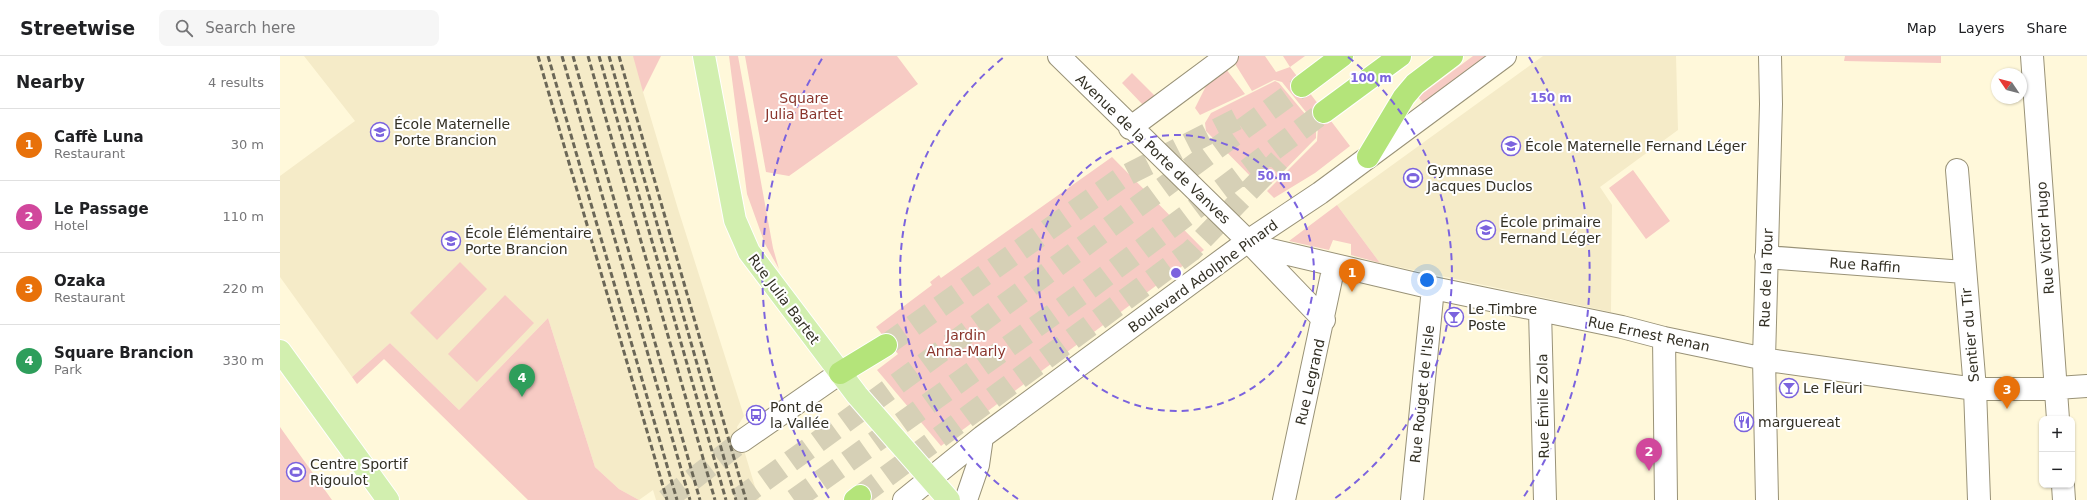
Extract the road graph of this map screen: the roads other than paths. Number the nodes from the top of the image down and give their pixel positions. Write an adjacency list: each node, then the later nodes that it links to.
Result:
1 (704, 56): 26 (main road, Rue Julia Bartet)
2 (1059, 56): 12 (street, Avenue de la Porte de Vanves)
3 (1342, 56): 10 (highway)
4 (1400, 56): 11 (highway)
5 (1452, 56): 13 (highway)
6 (1505, 56): 13 (street, Boulevard Adolphe Pinard)
7 (1770, 56): 16 (street, Rue de la Tour)
8 (2032, 56): 29 (street, Rue Victor Hugo)
9 (1224, 57): 12 (street)
10 (1302, 86)
11 (1324, 112)
12 (1130, 128): 15 (street, Avenue de la Porte de Vanves)
13 (1368, 157): 15 (street, Boulevard Adolphe Pinard)
14 (1957, 170): 18 (street, Sentier du Tir)
15 (1248, 241): 17 (street, Rue Ernest Renan); 21 (street, Avenue de la Porte de Vanves); 31 (street, Boulevard Adolphe Pinard)
16 (1766, 257): 18 (street, Rue Raffin); 25 (street, Rue de la Tour)
17 (1334, 265): 19 (street, Rue Ernest Renan); 21 (street, Rue Legrand)
18 (1964, 272): 28 (street, Sentier du Tir)
19 (1433, 288): 20 (street, Rue Ernest Renan); 40 (street, Rue Rouget de l'Isle)
20 (1540, 311): 22 (street, Rue Ernest Renan); 41 (street, Rue Émile Zola)
21 (1324, 320): 39 (street, Rue Legrand)
22 (1664, 338): 25 (street, Rue Ernest Renan); 42 (street)
23 (886, 345): 26 (highway)
24 (280, 350): 35 (main road)
25 (1764, 359): 28 (street, Rue Ernest Renan); 43 (street, Rue de la Tour)
26 (840, 373): 32 (street); 33 (main road, Rue Julia Bartet)
27 (2087, 386): 29 (street, Rue Ernest Renan)
28 (1975, 389): 29 (street, Rue Ernest Renan); 44 (street, Sentier du Tir)
29 (2056, 389): 30 (street, Rue Victor Hugo)
30 (2058, 416)
31 (982, 437): 33 (street, Boulevard Adolphe Pinard); 38 (street)
32 (742, 441)
33 (931, 478): 36 (street, Boulevard Adolphe Pinard); 37 (main road, Rue Julia Bartet)
34 (2063, 488): 45 (street)
35 (388, 500)
36 (904, 500)
37 (949, 500)
38 (966, 500)
39 (1284, 500)
40 (1412, 500)
41 (1545, 500)
42 (1666, 500)
43 (1767, 500)
44 (1979, 500)
45 (2064, 500)

